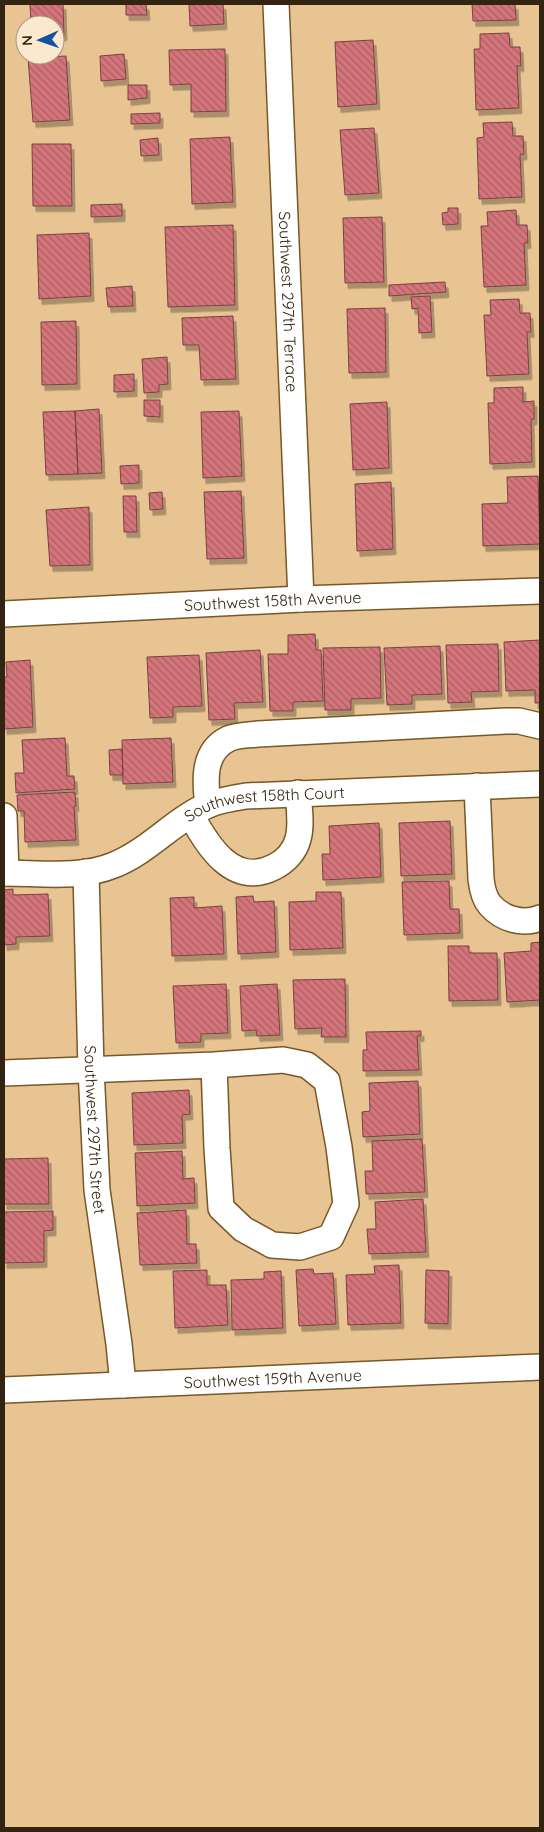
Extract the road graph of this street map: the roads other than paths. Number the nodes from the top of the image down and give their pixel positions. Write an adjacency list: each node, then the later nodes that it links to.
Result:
1 (276, 4): 3 (street, Southwest 297th Terrace)
2 (540, 591): 3 (street, Southwest 158th Avenue)
3 (301, 599): 4 (street, Southwest 158th Avenue)
4 (4, 614)
5 (540, 726): 9 (street)
6 (540, 784): 7 (street, Southwest 158th Court)
7 (477, 786): 8 (street, Southwest 158th Court); 13 (street)
8 (298, 793): 9 (street, Southwest 158th Court); 9 (street)
9 (199, 810): 11 (street, Southwest 158th Court)
10 (4, 816): 12 (street, Southwest 158th Court)
11 (86, 872): 12 (street, Southwest 158th Court); 15 (street, Southwest 297th Street)
12 (5, 873)
13 (540, 918)
14 (214, 1065): 14 (street); 15 (street)
15 (91, 1069): 16 (street); 18 (street, Southwest 297th Street)
16 (4, 1073)
17 (540, 1367): 18 (street, Southwest 159th Avenue)
18 (123, 1385): 19 (street, Southwest 159th Avenue)
19 (4, 1390)

